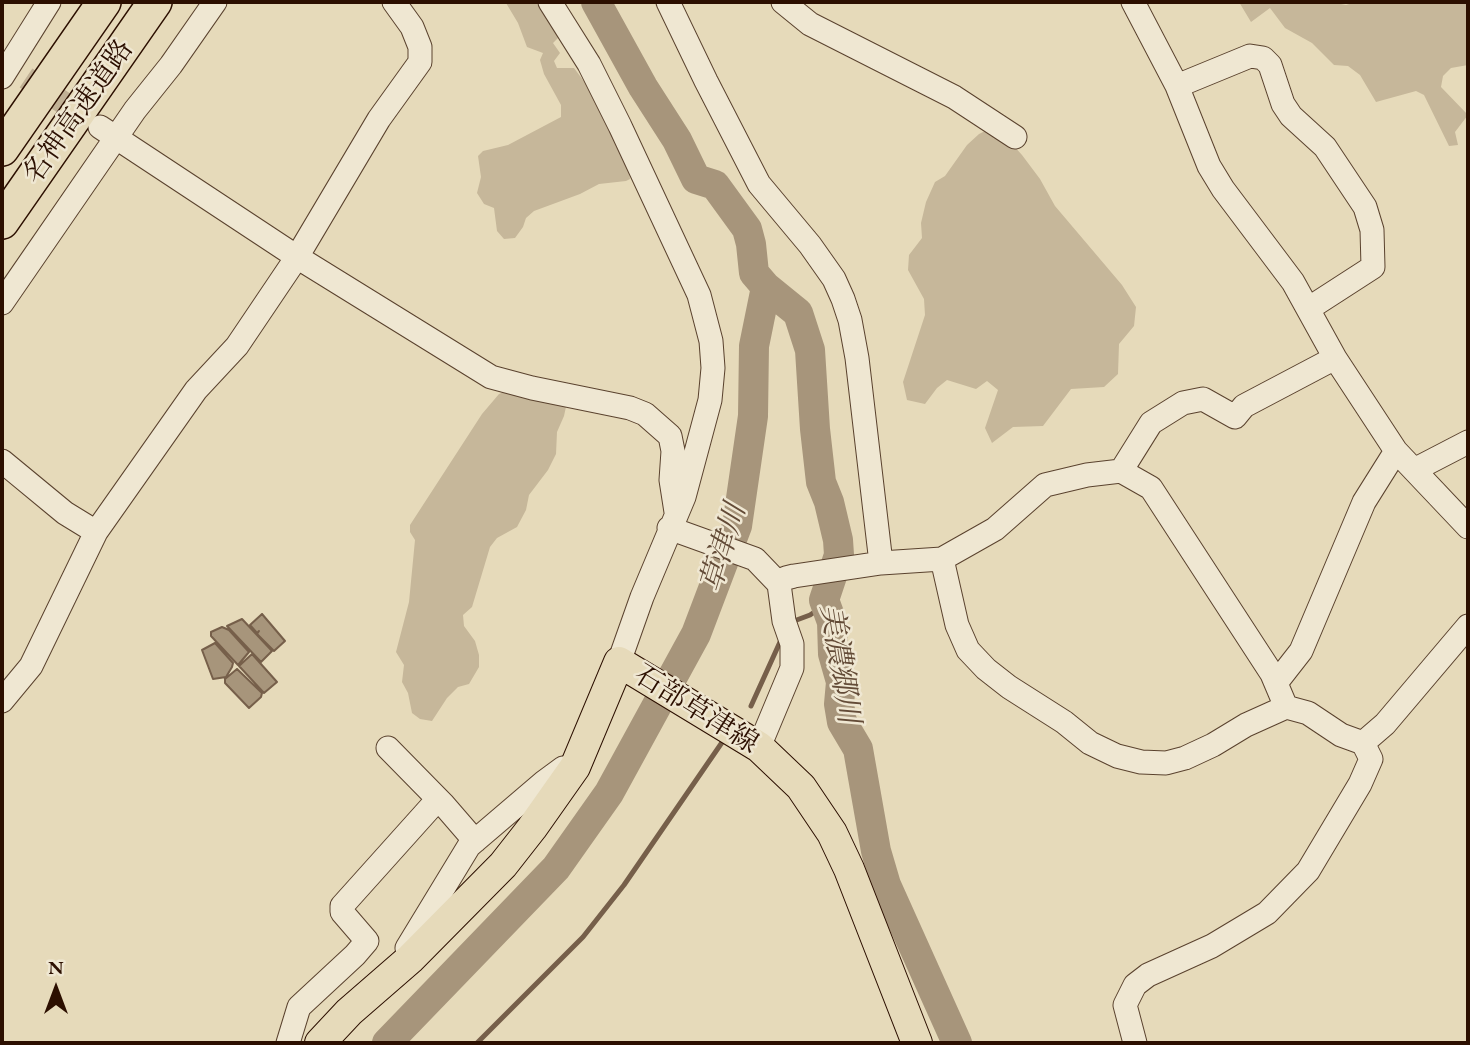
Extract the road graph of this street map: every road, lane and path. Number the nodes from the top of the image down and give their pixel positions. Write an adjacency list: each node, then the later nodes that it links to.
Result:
1 (49, 2): 10 (street)
2 (104, 2): 14 (highway, 名神高速道路)
3 (155, 2): 15 (highway, 名神高速道路)
4 (215, 2): 12 (street)
5 (394, 2): 16 (street)
6 (550, 2): 25 (street)
7 (668, 2): 29 (street)
8 (783, 2): 13 (street)
9 (1133, 2): 11 (street)
10 (10, 71)
11 (1177, 86): 18 (street); 18 (street)
12 (109, 132): 16 (street); 17 (street)
13 (1015, 137)
14 (2, 149)
15 (2, 222)
16 (297, 257): 25 (street); 27 (street)
17 (2, 303)
18 (1308, 309): 19 (street)
19 (1335, 358): 21 (street); 24 (street)
20 (1468, 442): 23 (street)
21 (1396, 451): 23 (street); 33 (street)
22 (2, 461): 27 (street)
23 (1414, 470): 26 (street)
24 (1121, 471): 28 (street); 33 (street)
25 (673, 520): 30 (street); 32 (street)
26 (1468, 527)
27 (96, 531): 34 (street)
28 (942, 559): 29 (street); 35 (street)
29 (871, 564): 30 (street)
30 (786, 580): 37 (street)
31 (1468, 626): 36 (street)
32 (619, 662): 37 (main road, 石部草津線); 39 (main road, 石部草津線)
33 (1276, 683): 35 (street)
34 (2, 701)
35 (1286, 707): 36 (street)
36 (1363, 743): 46 (street)
37 (759, 747): 45 (main road, 石部草津線)
38 (388, 748): 40 (street)
39 (575, 767): 41 (street); 42 (main road, 石部草津線)
40 (438, 799): 41 (street); 43 (street)
41 (475, 841): 42 (street)
42 (410, 959): 44 (main road, 石部草津線)
43 (288, 1043)
44 (320, 1043)
45 (917, 1043)
46 (1135, 1043)

